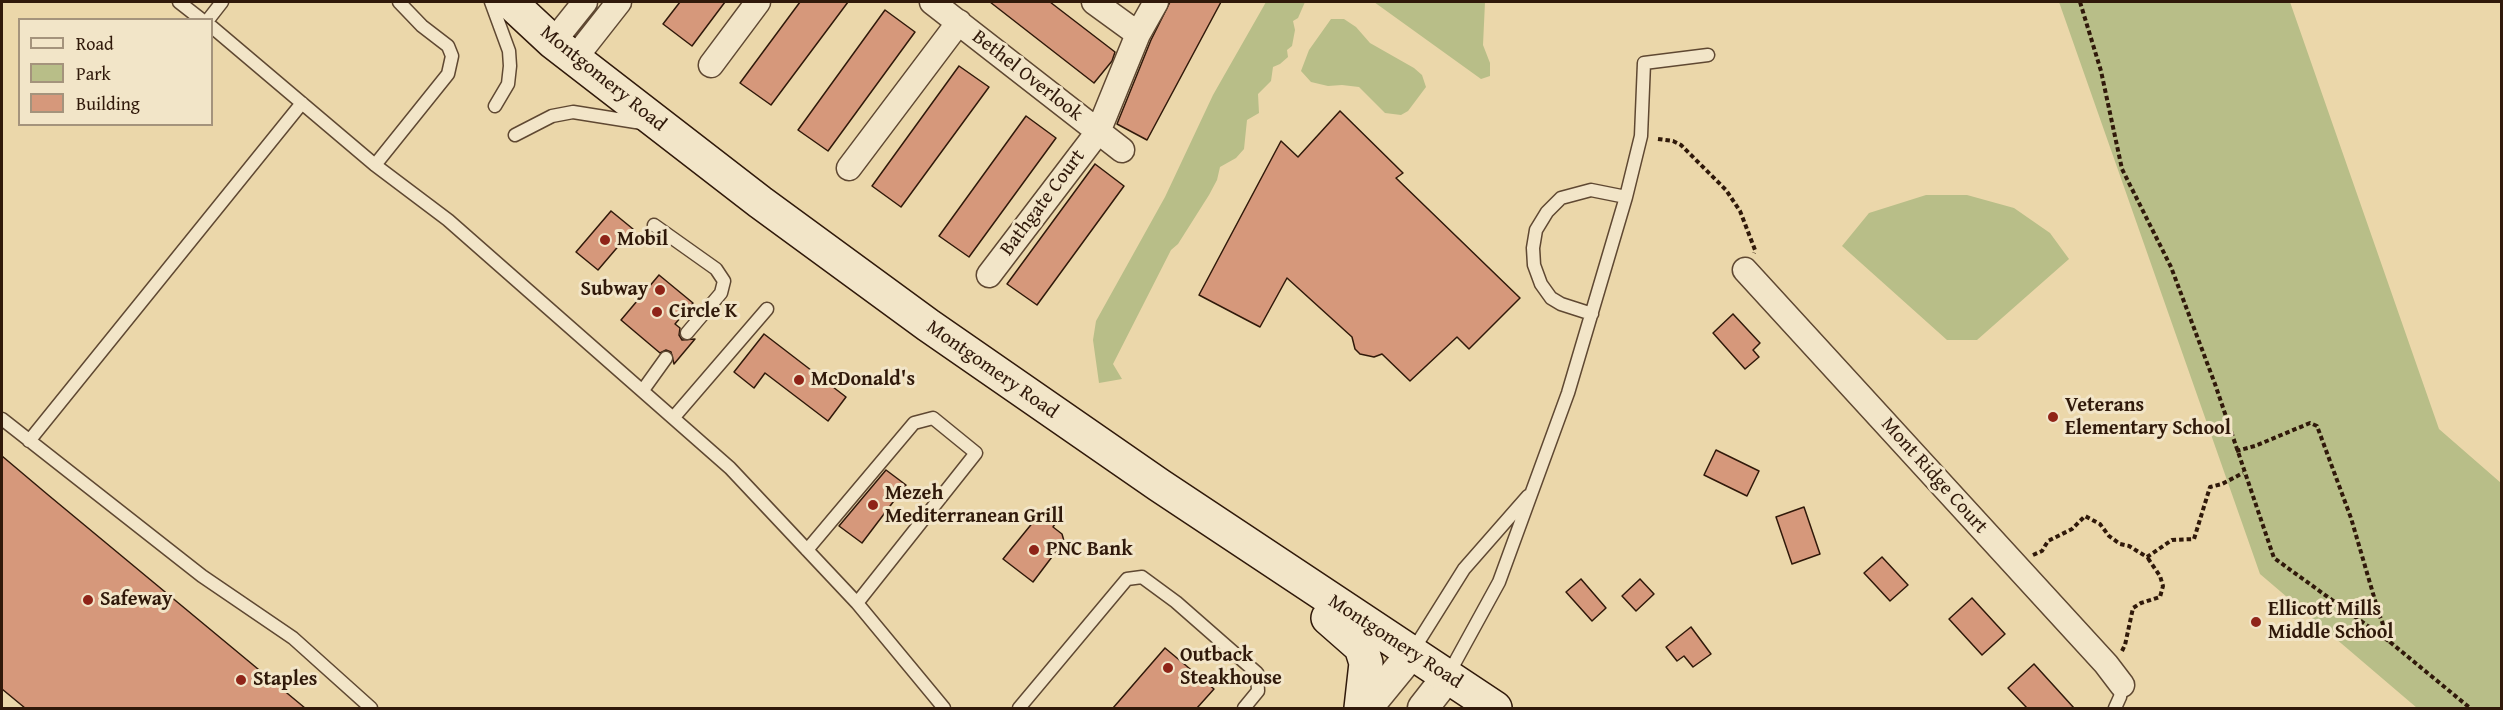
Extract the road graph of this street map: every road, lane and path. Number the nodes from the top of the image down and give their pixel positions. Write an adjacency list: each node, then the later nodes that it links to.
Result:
1 (178, 2): 13 (lane)
2 (222, 2): 14 (lane)
3 (399, 2): 27 (lane)
4 (491, 2): 21 (lane)
5 (510, 2): 17 (main road, Montgomery Road)
6 (585, 2): 17 (street)
7 (619, 2): 17 (street)
8 (758, 2): 19 (street)
9 (1094, 2): 16 (street)
10 (1156, 2): 16 (street, Bathgate Court)
11 (2080, 2): 41 (path)
12 (946, 9): 23 (street, Bethel Overlook); 28 (street)
13 (199, 18)
14 (210, 18)
15 (213, 28): 20 (lane)
16 (1138, 34): 23 (street, Bathgate Court)
17 (564, 50): 22 (main road, Montgomery Road)
18 (1708, 55): 29 (lane)
19 (711, 65)
20 (302, 103): 27 (lane); 40 (lane)
21 (495, 106)
22 (662, 126): 24 (lane); 43 (main road, Montgomery Road)
23 (1098, 132): 26 (street, Bethel Overlook); 32 (street, Bathgate Court)
24 (515, 135)
25 (1658, 139): 31 (path)
26 (1122, 150)
27 (375, 165): 37 (lane)
28 (849, 168)
29 (1626, 197): 34 (lane); 34 (lane)
30 (654, 225): 35 (lane)
31 (1745, 270): 47 (street, Mont Ridge Court)
32 (989, 275)
33 (767, 309): 38 (lane)
34 (1592, 314): 44 (lane)
35 (687, 333)
36 (666, 358): 37 (lane)
37 (643, 390): 38 (lane)
38 (674, 417): 45 (lane)
39 (2, 420): 40 (lane)
40 (29, 441): 54 (lane)
41 (2236, 451): 42 (path); 49 (path)
42 (2243, 473): 46 (path); 49 (path)
43 (1159, 486): 50 (main road, Montgomery Road); 58 (main road)
44 (1533, 490): 50 (lane); 52 (lane)
45 (807, 550): 48 (lane); 48 (lane)
46 (2146, 557): 47 (path); 51 (path)
47 (2019, 569): 51 (street, Mont Ridge Court)
48 (857, 603): 55 (lane)
49 (2390, 642): 63 (path)
50 (1412, 653): 52 (main road, Montgomery Road); 59 (street)
51 (2106, 664): 53 (street, Mont Ridge Court)
52 (1448, 676): 60 (street); 61 (main road, Montgomery Road)
53 (2122, 685): 62 (lane)
54 (371, 708)
55 (944, 708)
56 (1019, 708): 57 (lane)
57 (1244, 708)
58 (1361, 708)
59 (1367, 708)
60 (1423, 708)
61 (1495, 708)
62 (2115, 708)
63 (2470, 708)

